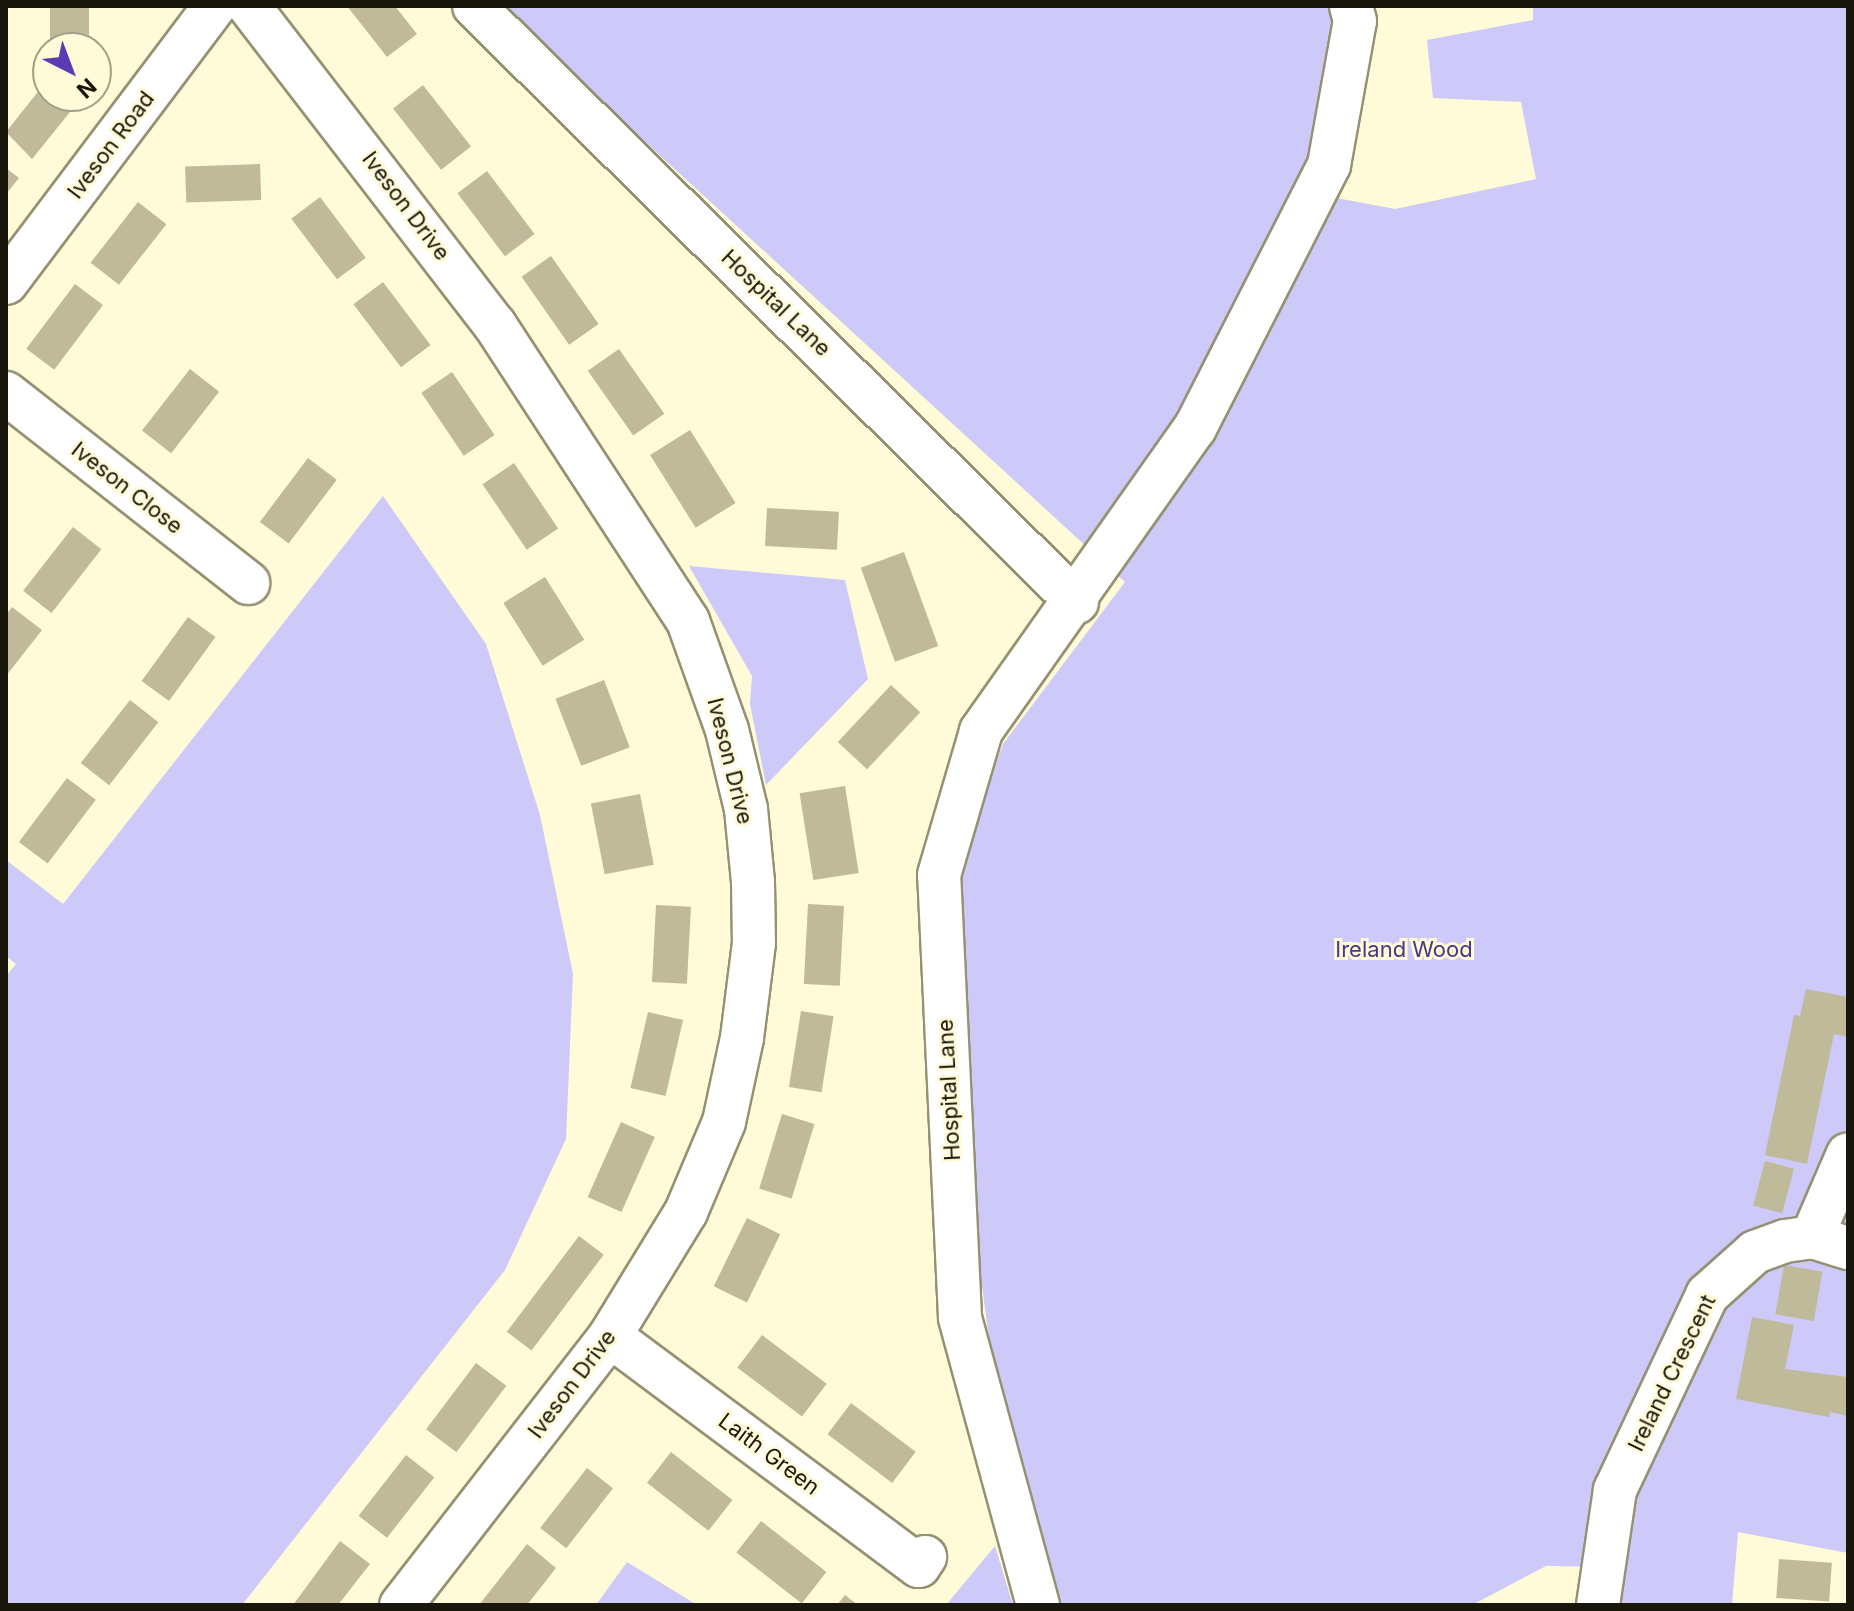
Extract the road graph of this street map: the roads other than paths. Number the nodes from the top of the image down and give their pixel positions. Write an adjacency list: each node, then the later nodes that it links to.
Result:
1 (215, 6): 5 (street, Iveson Road)
2 (249, 6): 11 (street, Iveson Drive)
3 (474, 6): 8 (street, Hospital Lane)
4 (1351, 6): 8 (street, Hospital Lane)
5 (6, 283)
6 (6, 393): 7 (street, Iveson Close)
7 (248, 583)
8 (1077, 602): 14 (street, Hospital Lane)
9 (1848, 1154): 10 (street)
10 (1830, 1242): 15 (street, Ireland Crescent)
11 (610, 1336): 12 (street, Laith Green); 13 (street, Iveson Drive)
12 (925, 1557)
13 (401, 1605)
14 (1038, 1605)
15 (1598, 1605)

